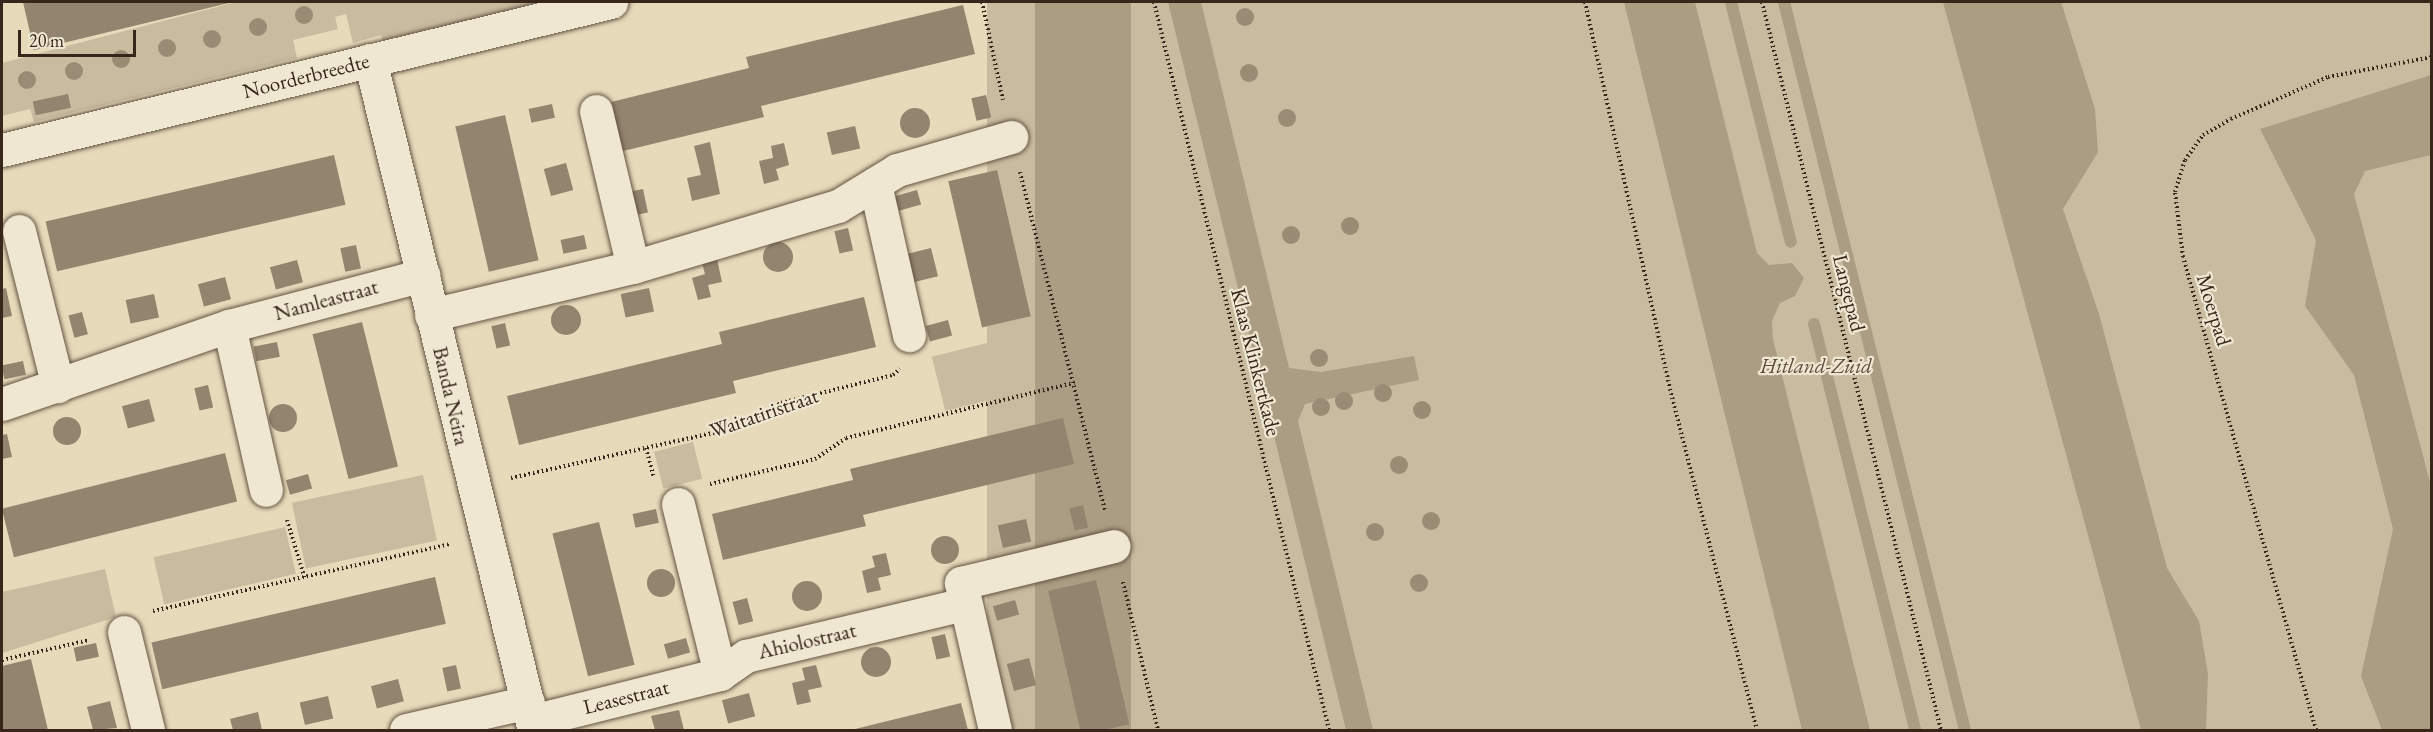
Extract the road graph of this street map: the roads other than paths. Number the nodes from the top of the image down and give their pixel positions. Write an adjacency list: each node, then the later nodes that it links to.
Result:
1 (611, 2): 2 (street, Noorderbreedte)
2 (370, 60): 5 (street, Noorderbreedte); 9 (street, Banda Neira)
3 (596, 111): 8 (street)
4 (1011, 137): 6 (street)
5 (2, 150)
6 (875, 184): 8 (street); 12 (street)
7 (19, 231): 13 (street)
8 (633, 267): 10 (street)
9 (423, 275): 10 (street, Banda Neira); 11 (street, Namleastraat)
10 (431, 315): 21 (street, Banda Neira)
11 (229, 326): 13 (street, Namleastraat); 15 (street)
12 (909, 335)
13 (58, 386): 14 (street, Namleastraat)
14 (2, 404)
15 (266, 490)
16 (678, 504): 20 (street)
17 (1114, 546): 18 (street)
18 (964, 604): 20 (street, Ahiolostraat); 24 (street)
19 (124, 632): 22 (street)
20 (720, 674): 21 (street, Leasestraat)
21 (531, 718): 23 (street, Leasestraat)
22 (148, 730)
23 (406, 730)
24 (995, 730)

